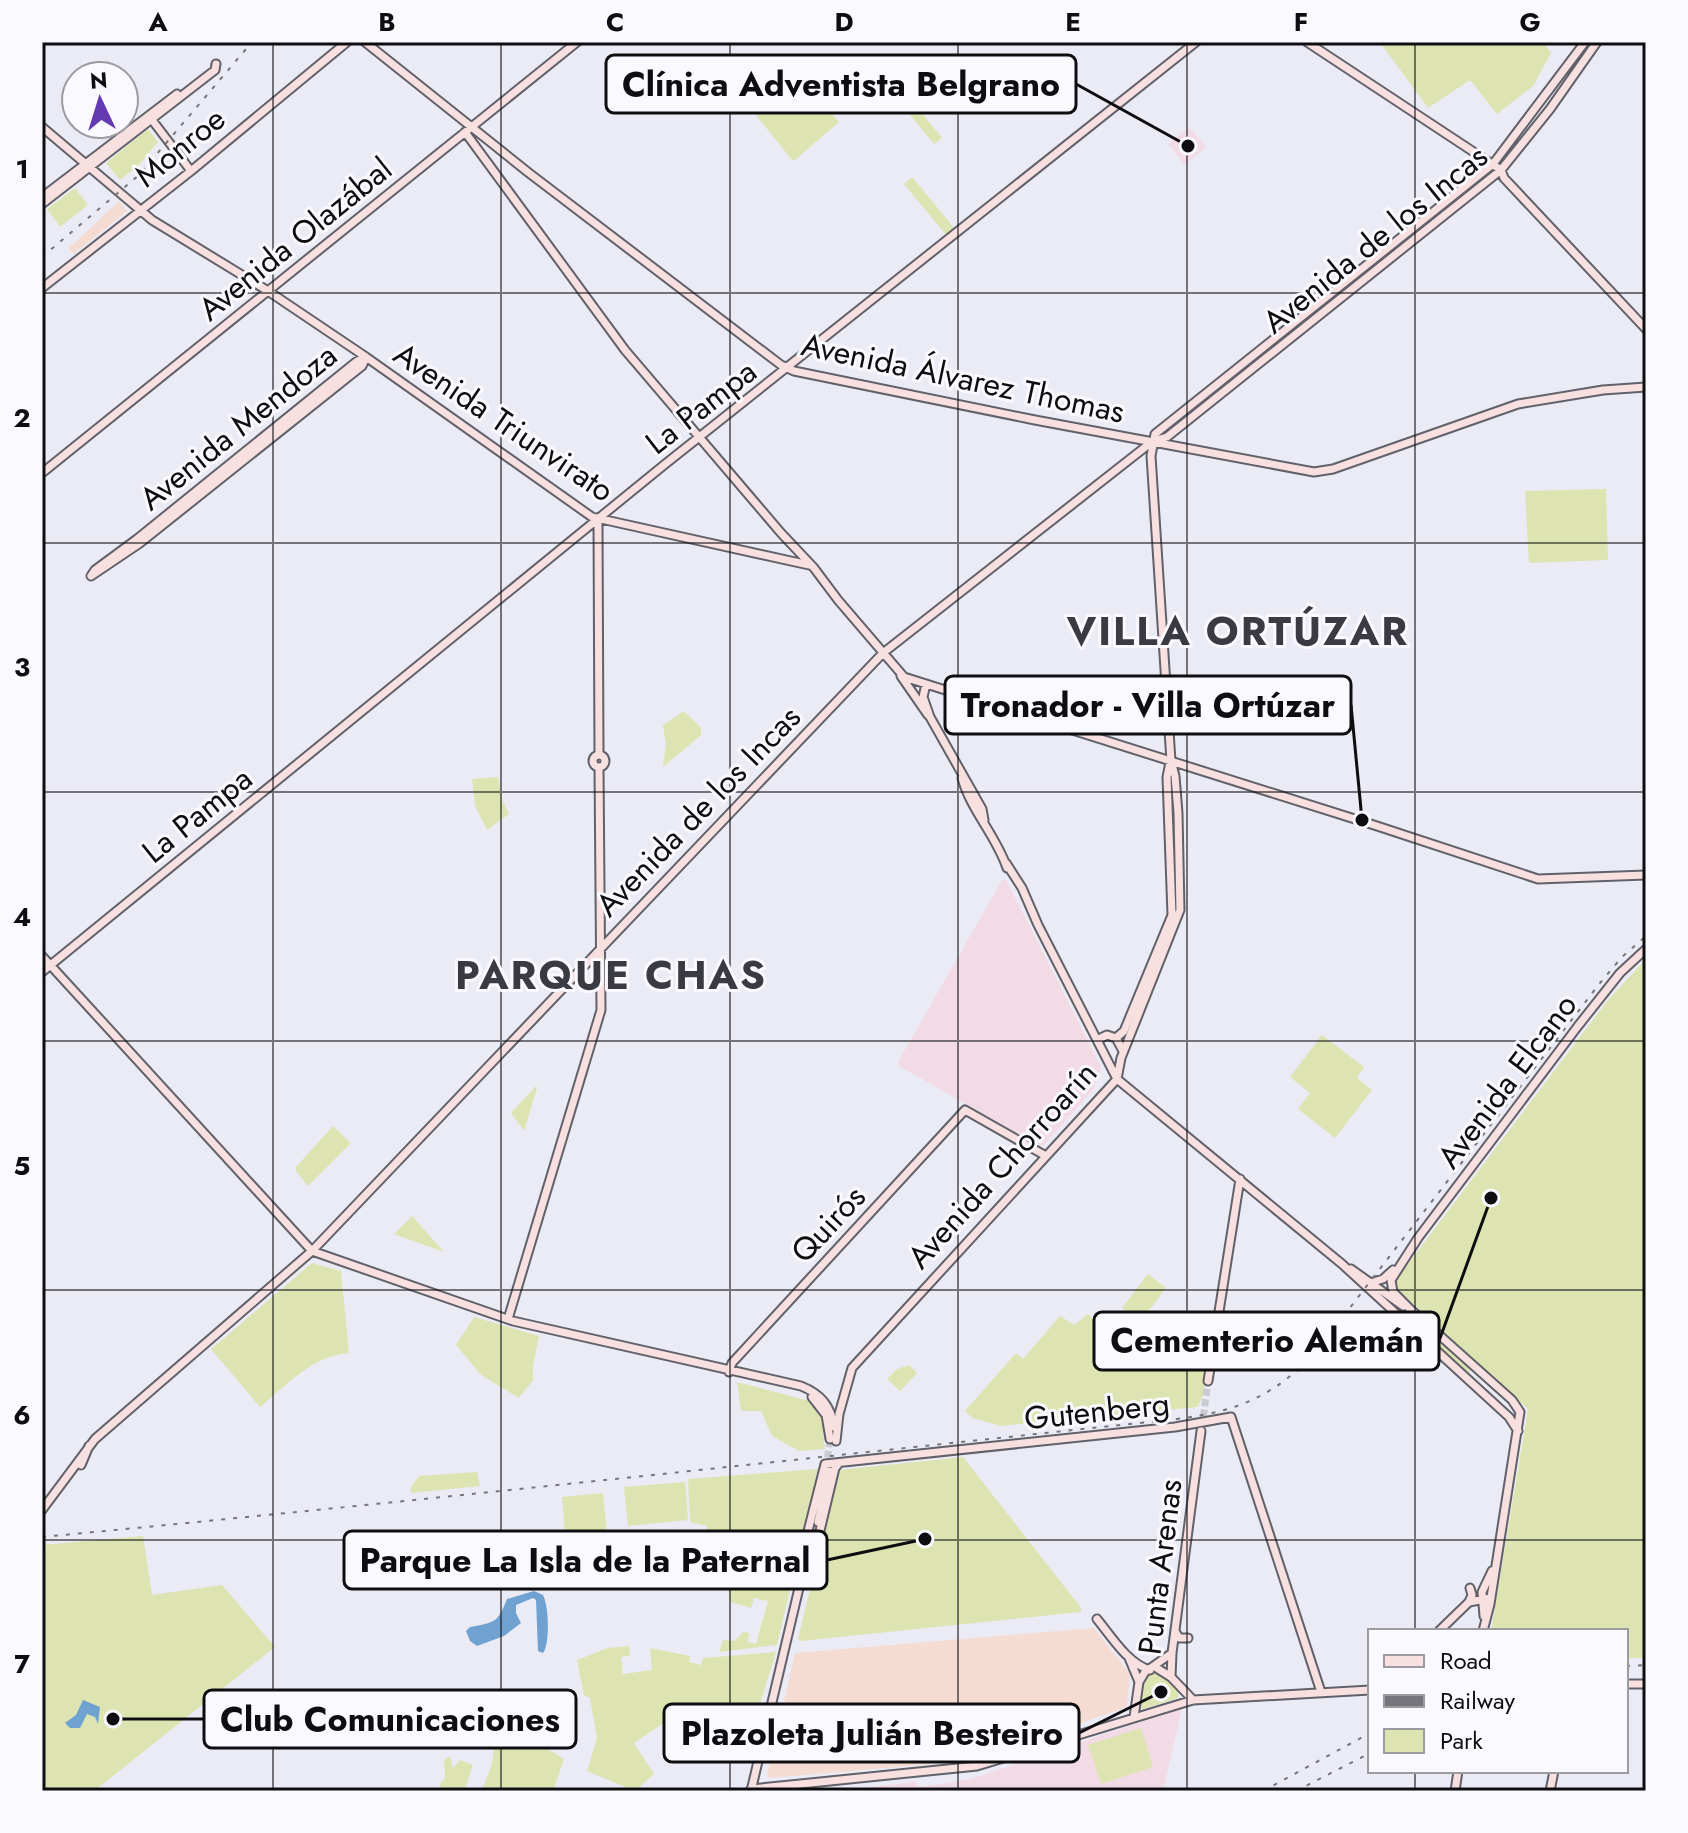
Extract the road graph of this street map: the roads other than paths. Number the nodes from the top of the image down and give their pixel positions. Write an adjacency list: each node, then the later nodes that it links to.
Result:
1 (347, 42): 14 (main road, Monroe)
2 (365, 42): 10 (main road, Avenida Álvarez Thomas)
3 (577, 42): 10 (main road, Avenida Olazábal)
4 (1196, 42): 24 (main road, La Pampa)
5 (1307, 42): 11 (main road)
6 (1585, 42): 11 (main road, Avenida de los Incas)
7 (1597, 42): 13 (main road, Avenida de los Incas)
8 (150, 117): 8 (main road); 12 (main road); 14 (main road)
9 (42, 127): 12 (main road, Avenida Triunvirato)
10 (468, 130): 21 (main road, Avenida Olazábal); 24 (main road, Avenida Álvarez Thomas); 26 (main road)
11 (1493, 164): 13 (main road); 27 (main road, Avenida de los Incas)
12 (88, 165): 17 (main road); 18 (main road); 19 (main road, Avenida Triunvirato)
13 (1501, 170): 16 (main road); 27 (main road, Avenida de los Incas)
14 (191, 171): 19 (main road, Monroe)
15 (1517, 178): 16 (main road)
16 (1516, 190): 22 (main road)
17 (42, 197)
18 (42, 204)
19 (141, 210): 20 (main road, Monroe); 21 (main road, Avenida Triunvirato)
20 (42, 288)
21 (268, 291): 23 (main road, Avenida Triunvirato); 28 (main road, Avenida Olazábal)
22 (1646, 329)
23 (366, 357): 23 (main road, Avenida Mendoza); 29 (main road, Avenida Triunvirato)
24 (789, 369): 26 (main road, La Pampa); 27 (main road, Avenida Álvarez Thomas)
25 (1646, 387): 27 (main road, Avenida Álvarez Thomas)
26 (700, 438): 29 (main road, La Pampa); 30 (main road)
27 (1153, 441): 31 (main road, Avenida de los Incas); 35 (main road, Avenida Chorroarín)
28 (42, 473)
29 (598, 520): 30 (main road, Avenida Triunvirato); 39 (main road); 44 (main road, La Pampa)
30 (811, 565): 31 (main road)
31 (883, 653): 32 (main road); 37 (main road, Avenida de los Incas)
32 (898, 673): 33 (main road); 34 (main road)
33 (926, 684): 34 (main road); 35 (main road)
34 (930, 717): 49 (main road)
35 (1171, 761): 36 (main road); 47 (main road, Avenida Chorroarín)
36 (1646, 875)
37 (617, 931): 39 (main road); 40 (main road, Avenida de los Incas)
38 (591, 932): 39 (main road)
39 (601, 933): 40 (main road)
40 (601, 948): 43 (main road, Avenida de los Incas); 45 (main road)
41 (1646, 949): 56 (main road, Avenida Elcano)
42 (42, 956): 44 (main road)
43 (588, 962): 45 (main road); 54 (main road, Avenida de los Incas)
44 (51, 964): 46 (main road, La Pampa); 54 (main road)
45 (601, 968): 61 (main road)
46 (42, 972)
47 (1142, 996): 48 (main road, Avenida Chorroarín); 50 (main road, Avenida Chorroarín)
48 (1116, 1038): 49 (main road); 50 (main road)
49 (1097, 1040): 51 (main road)
50 (1123, 1053): 51 (main road, Avenida Chorroarín)
51 (1117, 1079): 52 (main road, Avenida Chorroarín); 53 (main road)
52 (1046, 1156): 65 (main road, Quirós); 65 (main road, Avenida Chorroarín)
53 (1240, 1179): 55 (main road); 66 (main road)
54 (312, 1251): 61 (main road); 70 (main road, Avenida de los Incas)
55 (1342, 1264): 57 (main road); 59 (main road)
56 (1390, 1278): 57 (main road); 58 (main road, Avenida Elcano); 60 (main road)
57 (1369, 1283): 58 (main road)
58 (1382, 1292): 59 (main road); 60 (main road)
59 (1383, 1303): 63 (main road)
60 (1409, 1308): 62 (main road)
61 (508, 1319): 65 (main road)
62 (1421, 1319): 63 (main road); 64 (main road)
63 (1412, 1329): 67 (main road)
64 (1479, 1370): 67 (main road); 69 (main road)
65 (729, 1372)
66 (1208, 1381)
67 (1469, 1381): 69 (main road)
68 (1201, 1431): 81 (main road, Punta Arenas)
69 (1518, 1431): 76 (main road)
70 (90, 1444): 71 (main road); 72 (main road)
71 (81, 1465)
72 (62, 1483): 73 (main road); 74 (main road)
73 (42, 1503)
74 (42, 1510)
75 (1470, 1588): 77 (main road)
76 (1487, 1595): 77 (main road); 80 (main road)
77 (1469, 1602): 79 (main road)
78 (1097, 1619): 84 (main road)
79 (1441, 1629)
80 (1483, 1629)
81 (1175, 1631): 82 (main road); 83 (main road, Punta Arenas)
82 (1188, 1638)
83 (1172, 1653): 85 (main road); 86 (main road, Punta Arenas)
84 (1128, 1656): 85 (main road); 87 (main road)
85 (1152, 1668): 86 (main road); 87 (main road)
86 (1171, 1677): 88 (main road, Punta Arenas)
87 (1139, 1682): 93 (main road)
88 (1180, 1688): 91 (main road, Punta Arenas); 92 (main road)
89 (1368, 1690): 90 (main road)
90 (1321, 1692): 91 (main road); 94 (main road, Gutenberg)
91 (1193, 1700): 92 (main road)
92 (1179, 1703): 93 (main road)
93 (1134, 1717): 94 (main road)
94 (751, 1790)

